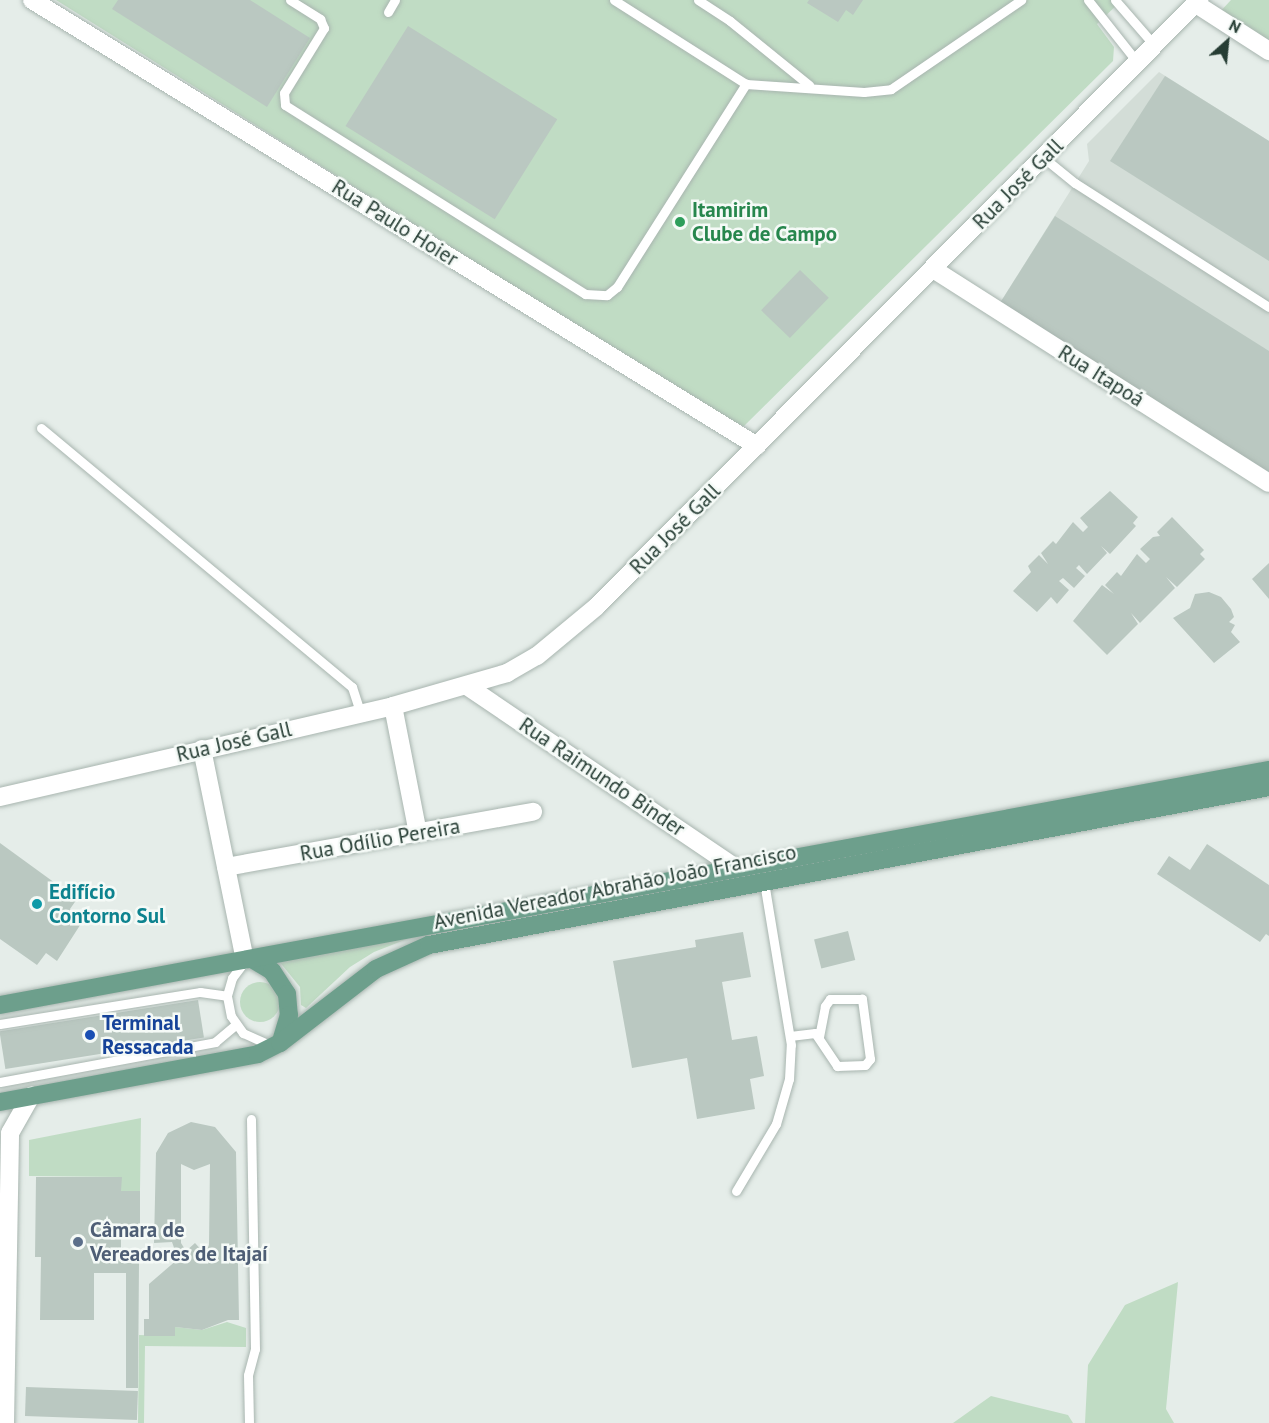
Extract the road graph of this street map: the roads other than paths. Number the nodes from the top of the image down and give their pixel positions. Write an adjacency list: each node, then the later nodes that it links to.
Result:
1 (32, 0): 20 (street, Rua Paulo Hoier)
2 (291, 0): 14 (lane)
3 (395, 0): 10 (lane)
4 (614, 0): 14 (lane)
5 (698, 0): 15 (lane)
6 (1021, 0): 15 (lane)
7 (1088, 0): 13 (lane)
8 (1115, 0): 11 (lane)
9 (1197, 2): 11 (street, Rua José Gall); 12 (street)
10 (388, 12)
11 (1155, 46): 13 (street, Rua José Gall)
12 (1269, 51)
13 (1138, 63): 16 (street, Rua José Gall)
14 (746, 84): 15 (lane)
15 (808, 85)
16 (1044, 158): 17 (street, Rua José Gall); 18 (lane)
17 (933, 269): 20 (street, Rua José Gall); 21 (street, Rua Itapoá)
18 (1269, 307)
19 (41, 428): 24 (lane)
20 (758, 446): 22 (street, Rua José Gall)
21 (1269, 483)
22 (467, 687): 23 (street, Rua José Gall); 32 (street, Rua Raimundo Binder)
23 (393, 706): 24 (street, Rua José Gall); 30 (street)
24 (361, 714): 25 (street, Rua José Gall)
25 (202, 749): 28 (street, Rua José Gall); 31 (street)
26 (1269, 770): 32 (main road, Avenida Vereador Abrahão João Francisco)
27 (1269, 787): 33 (main road, Avenida Vereador Abrahão João Francisco)
28 (0, 797)
29 (533, 813): 30 (street, Rua Odílio Pereira)
30 (418, 833): 31 (street, Rua Odílio Pereira)
31 (226, 867): 34 (street)
32 (736, 868): 34 (main road, Avenida Vereador Abrahão João Francisco)
33 (764, 882): 39 (lane); 41 (main road, Avenida Vereador Abrahão João Francisco)
34 (249, 960): 35 (lane); 36 (main road, Avenida Vereador Abrahão João Francisco); 41 (main road)
35 (227, 996): 37 (lane); 38 (lane)
36 (0, 1005)
37 (0, 1024)
38 (235, 1024): 41 (lane); 42 (lane)
39 (790, 1036): 40 (lane); 47 (lane)
40 (819, 1036): 40 (lane)
41 (277, 1045): 43 (main road, Avenida Vereador Abrahão João Francisco)
42 (0, 1082)
43 (31, 1096): 44 (main road, Avenida Vereador Abrahão João Francisco); 46 (street)
44 (0, 1102)
45 (251, 1119): 49 (lane)
46 (5, 1126): 48 (street)
47 (736, 1191)
48 (5, 1423)
49 (249, 1423)

